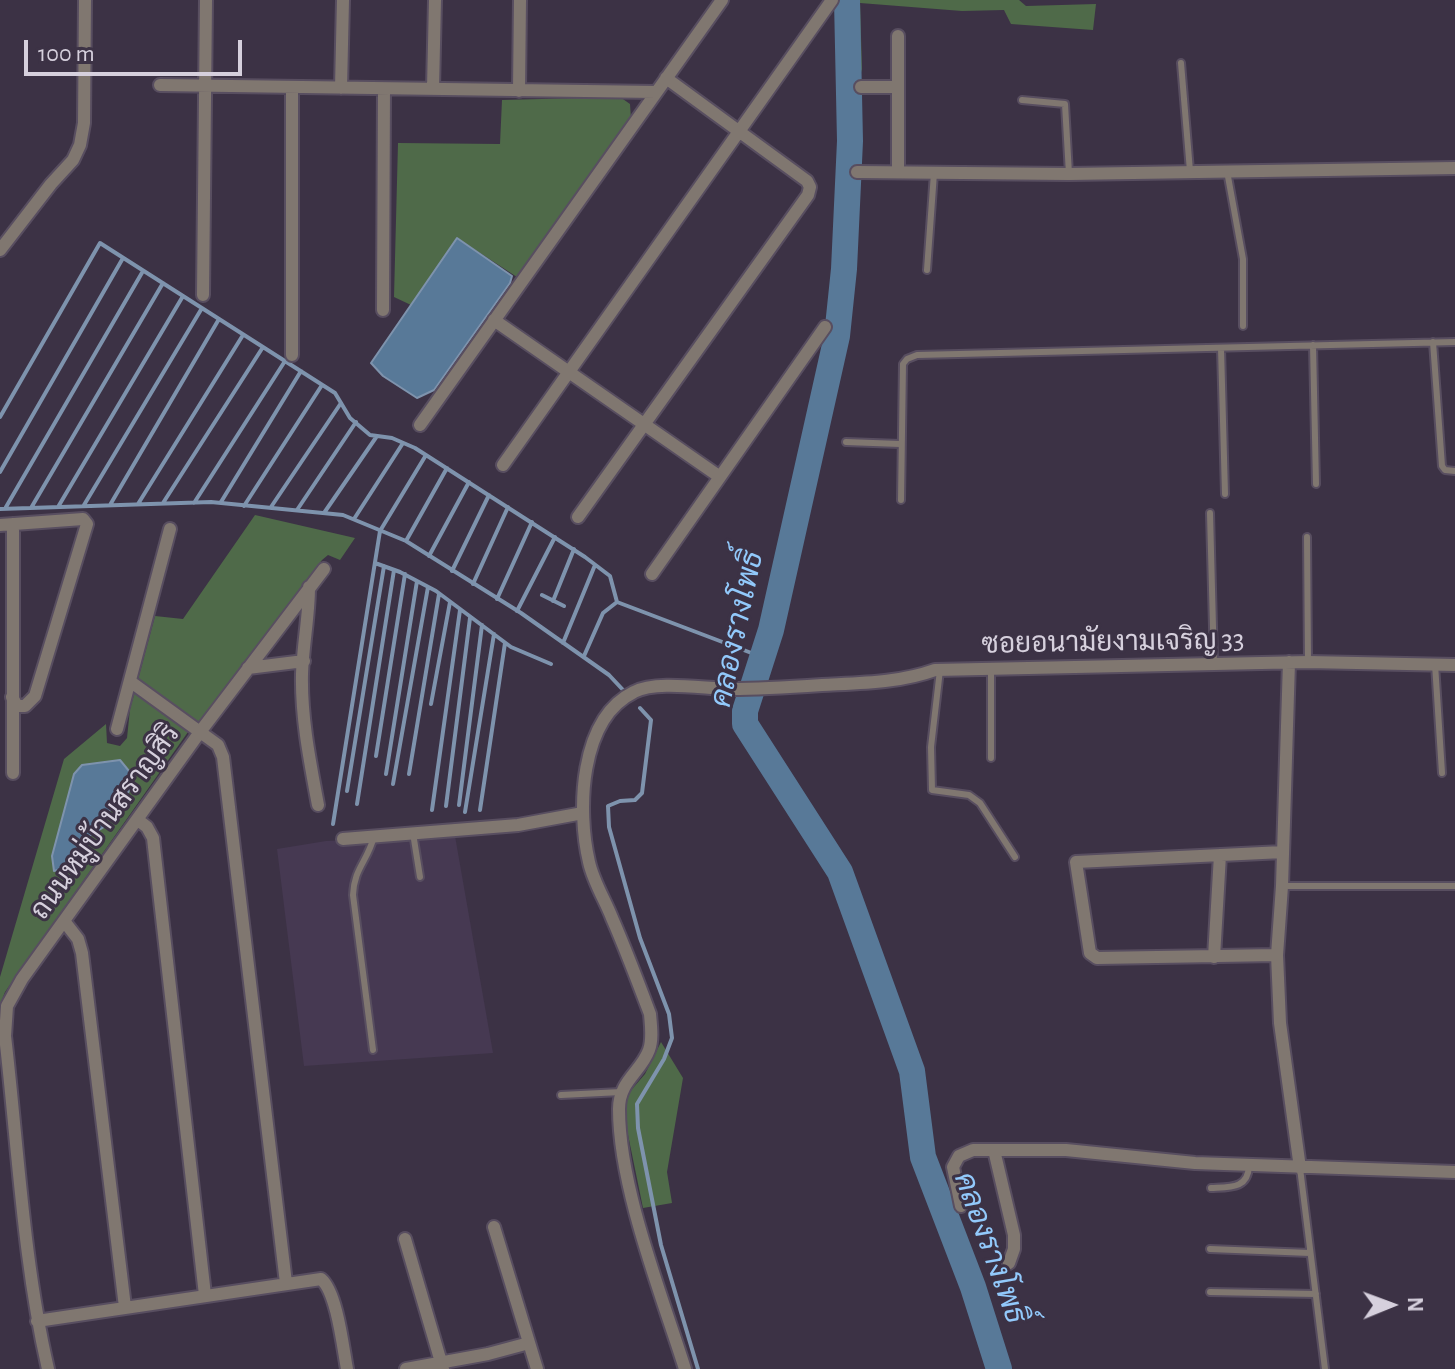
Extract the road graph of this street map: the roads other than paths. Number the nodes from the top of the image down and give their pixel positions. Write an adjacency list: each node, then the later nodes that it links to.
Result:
1 (85, 0): 30 (street)
2 (206, 0): 12 (street)
3 (343, 0): 16 (street)
4 (435, 0): 18 (street)
5 (520, 0): 19 (street)
6 (722, 0): 10 (street)
7 (832, 0): 22 (street)
8 (898, 36): 15 (street)
9 (1181, 63): 24 (lane)
10 (666, 78): 20 (street); 22 (street)
11 (160, 85): 12 (street)
12 (205, 86): 13 (street); 32 (street)
13 (292, 87): 16 (street); 41 (street)
14 (861, 87): 15 (street)
15 (898, 87): 27 (street)
16 (341, 88): 17 (street)
17 (384, 89): 18 (street); 33 (street)
18 (433, 89): 19 (street)
19 (519, 91): 20 (street)
20 (656, 92): 34 (street)
21 (1022, 100): 29 (lane)
22 (739, 132): 42 (street); 44 (street)
23 (1455, 168): 25 (street)
24 (1190, 171): 25 (street); 29 (street)
25 (1227, 171): 35 (lane)
26 (857, 172): 27 (street)
27 (898, 172): 28 (street)
28 (934, 173): 29 (street); 31 (lane)
29 (1069, 174)
30 (0, 250)
31 (927, 270)
32 (203, 295)
33 (383, 310)
34 (494, 320): 42 (street); 43 (street)
35 (1243, 326)
36 (825, 327): 49 (street)
37 (1433, 342): 38 (lane); 39 (lane); 48 (lane)
38 (1455, 342)
39 (1313, 345): 40 (lane); 50 (lane)
40 (1221, 348): 46 (lane); 51 (lane)
41 (292, 355)
42 (569, 372): 44 (street); 47 (street)
43 (420, 425)
44 (644, 425): 49 (street); 54 (street)
45 (846, 442): 46 (lane)
46 (900, 444): 52 (lane)
47 (503, 465)
48 (1455, 471)
49 (720, 477): 59 (street)
50 (1316, 484)
51 (1225, 494)
52 (901, 500)
53 (1210, 513): 65 (lane)
54 (578, 517)
55 (6, 525): 71 (street); 71 (street)
56 (170, 529): 70 (street)
57 (1307, 537): 63 (lane)
58 (324, 569): 60 (street, ถนนหมู่บ้านสราญสิริ)
59 (652, 574)
60 (309, 587): 61 (street); 67 (street, ถนนหมู่บ้านสราญสิริ)
61 (304, 661): 67 (street); 77 (street)
62 (1289, 662): 63 (street, ซอยอนามัยงามเจริญ 33); 65 (street, ซอยอนามัยงามเจริญ 33); 83 (street)
63 (1308, 662): 64 (street, ซอยอนามัยงามเจริญ 33)
64 (1435, 664): 66 (street, ซอยอนามัยงามเจริญ 33); 76 (lane)
65 (1214, 665): 68 (street, ซอยอนามัยงามเจริญ 33)
66 (1455, 665)
67 (248, 668): 73 (street, ถนนหมู่บ้านสราญสิริ)
68 (991, 669): 69 (street, ซอยอนามัยงามเจริญ 33); 74 (lane)
69 (940, 670): 78 (street, ซอยอนามัยงามเจริญ 33); 85 (lane)
70 (131, 682): 72 (street); 73 (street)
71 (12, 697): 75 (street)
72 (117, 729)
73 (200, 732): 79 (street, ถนนหมู่บ้านสราญสิริ); 106 (street)
74 (991, 758)
75 (13, 773)
76 (1442, 773)
77 (318, 805)
78 (583, 813): 80 (street); 93 (street, ซอยอนามัยงามเจริญ 33)
79 (138, 820): 89 (street, ถนนหมู่บ้านสราญสิริ); 109 (street)
80 (413, 833): 81 (street); 86 (lane)
81 (374, 836): 82 (street); 92 (lane)
82 (343, 839)
83 (1283, 852): 84 (street); 87 (street)
84 (1220, 855): 91 (street); 91 (street)
85 (1015, 857)
86 (420, 877)
87 (1282, 886): 88 (lane); 90 (street)
88 (1455, 886)
89 (64, 921): 110 (street); 111 (street, ถนนหมู่บ้านสราญสิริ)
90 (1277, 955): 91 (street); 97 (street)
91 (1214, 957)
92 (373, 1050)
93 (621, 1092): 94 (lane); 118 (street)
94 (561, 1095)
95 (994, 1150): 96 (street); 100 (street); 105 (street)
96 (1249, 1166): 97 (street); 99 (lane)
97 (1300, 1168): 98 (street); 104 (lane)
98 (1455, 1172)
99 (1211, 1188)
100 (961, 1206)
101 (494, 1227): 112 (street)
102 (405, 1239): 113 (street)
103 (1210, 1249): 104 (lane)
104 (1310, 1253): 108 (lane)
105 (1009, 1263)
106 (286, 1283): 109 (street); 115 (street)
107 (1210, 1292): 108 (lane)
108 (1316, 1294): 119 (lane)
109 (205, 1295): 110 (street)
110 (125, 1307): 111 (street)
111 (37, 1321): 114 (street, ถนนหมู่บ้านสราญสิริ)
112 (529, 1343): 113 (street); 117 (street)
113 (442, 1365): 116 (street)
114 (48, 1369)
115 (347, 1369)
116 (406, 1369)
117 (537, 1369)
118 (685, 1369)
119 (1325, 1369)

